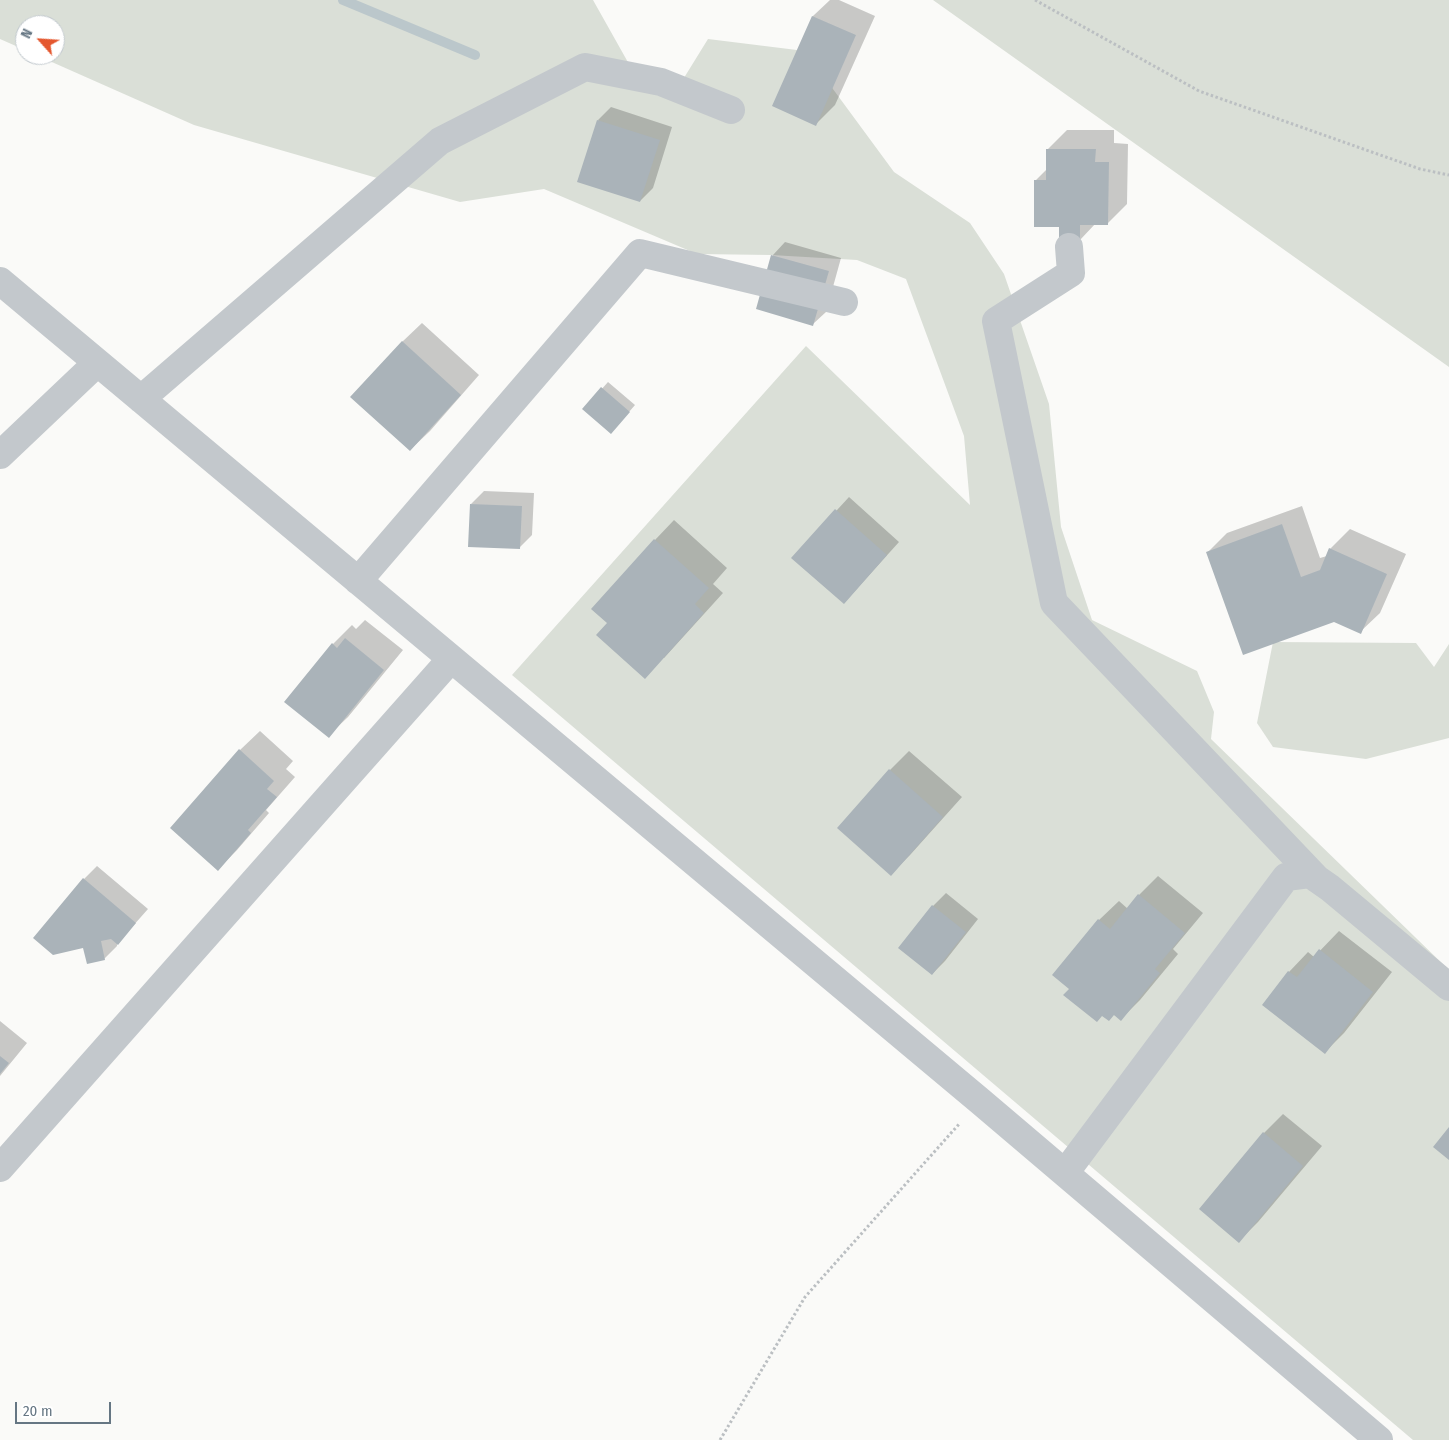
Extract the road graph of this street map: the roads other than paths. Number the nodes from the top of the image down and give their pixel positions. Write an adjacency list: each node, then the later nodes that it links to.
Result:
1 (731, 110): 6 (street)
2 (1069, 247): 10 (street)
3 (0, 281): 5 (street)
4 (844, 302): 8 (street)
5 (97, 363): 6 (street); 7 (street)
6 (141, 399): 8 (street)
7 (0, 455)
8 (358, 581): 9 (street)
9 (451, 659): 12 (street); 13 (street)
10 (1317, 878): 11 (street); 13 (street)
11 (1449, 987)
12 (0, 1168)
13 (1065, 1173): 14 (street)
14 (1379, 1440)

